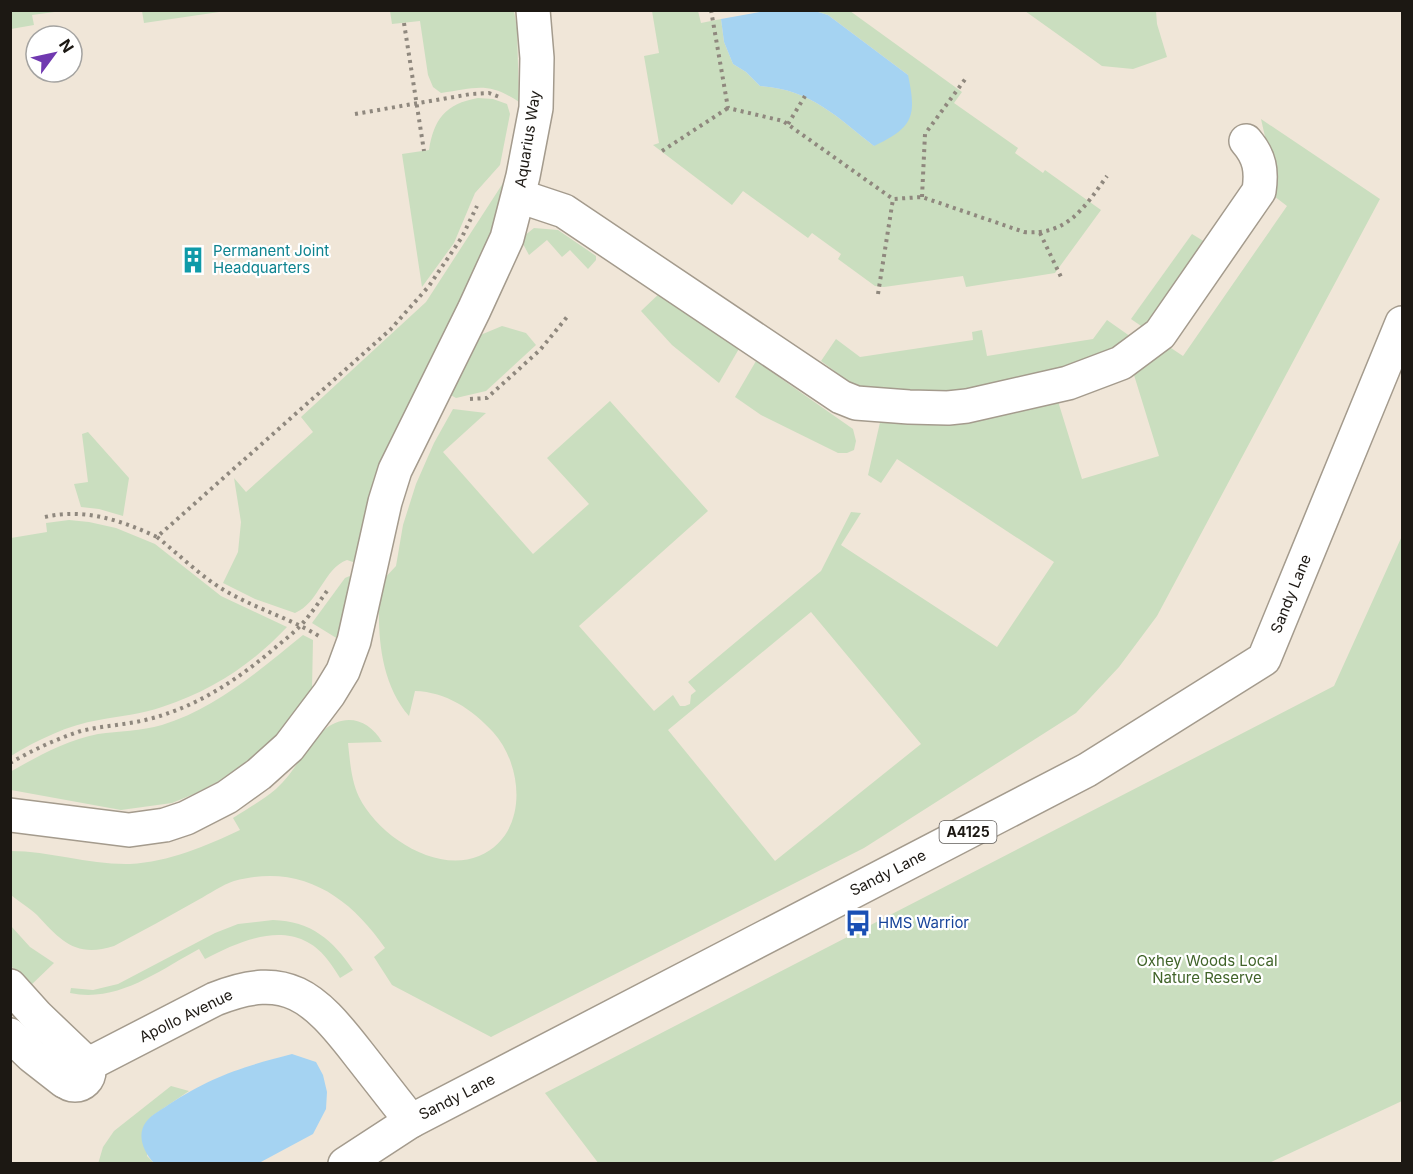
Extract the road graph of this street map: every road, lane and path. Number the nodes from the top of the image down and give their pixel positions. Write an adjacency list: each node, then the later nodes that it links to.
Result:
1 (533, 10): 8 (main road, Aquarius Way)
2 (711, 10): 7 (path)
3 (404, 23): 6 (path)
4 (966, 78): 16 (path)
5 (805, 96): 10 (path)
6 (417, 104): 8 (path); 9 (path); 12 (path)
7 (728, 108): 10 (path); 13 (path)
8 (535, 113): 15 (main road, Aquarius Way)
9 (355, 114)
10 (788, 124): 17 (path)
11 (1246, 141): 15 (main road)
12 (424, 151)
13 (662, 152)
14 (1107, 176): 19 (path)
15 (519, 196): 27 (main road, Aquarius Way)
16 (922, 196): 17 (path); 19 (path)
17 (893, 199): 21 (path)
18 (480, 203): 26 (path)
19 (1040, 233): 20 (path)
20 (1062, 279)
21 (878, 294)
22 (567, 317): 24 (path)
23 (1402, 324): 35 (main road, Sandy Lane / A4125)
24 (467, 399)
25 (45, 517): 26 (path)
26 (157, 537): 28 (path)
27 (369, 572): 28 (path); 29 (main road, Aquarius Way)
28 (302, 625): 29 (path); 30 (path)
29 (346, 662): 31 (main road, Aquarius Way)
30 (10, 763)
31 (10, 815)
32 (10, 986): 34 (main road)
33 (10, 1035): 34 (main road)
34 (77, 1068): 35 (main road, Apollo Avenue)
35 (411, 1121): 36 (main road, Sandy Lane / A4125)
36 (345, 1164)

